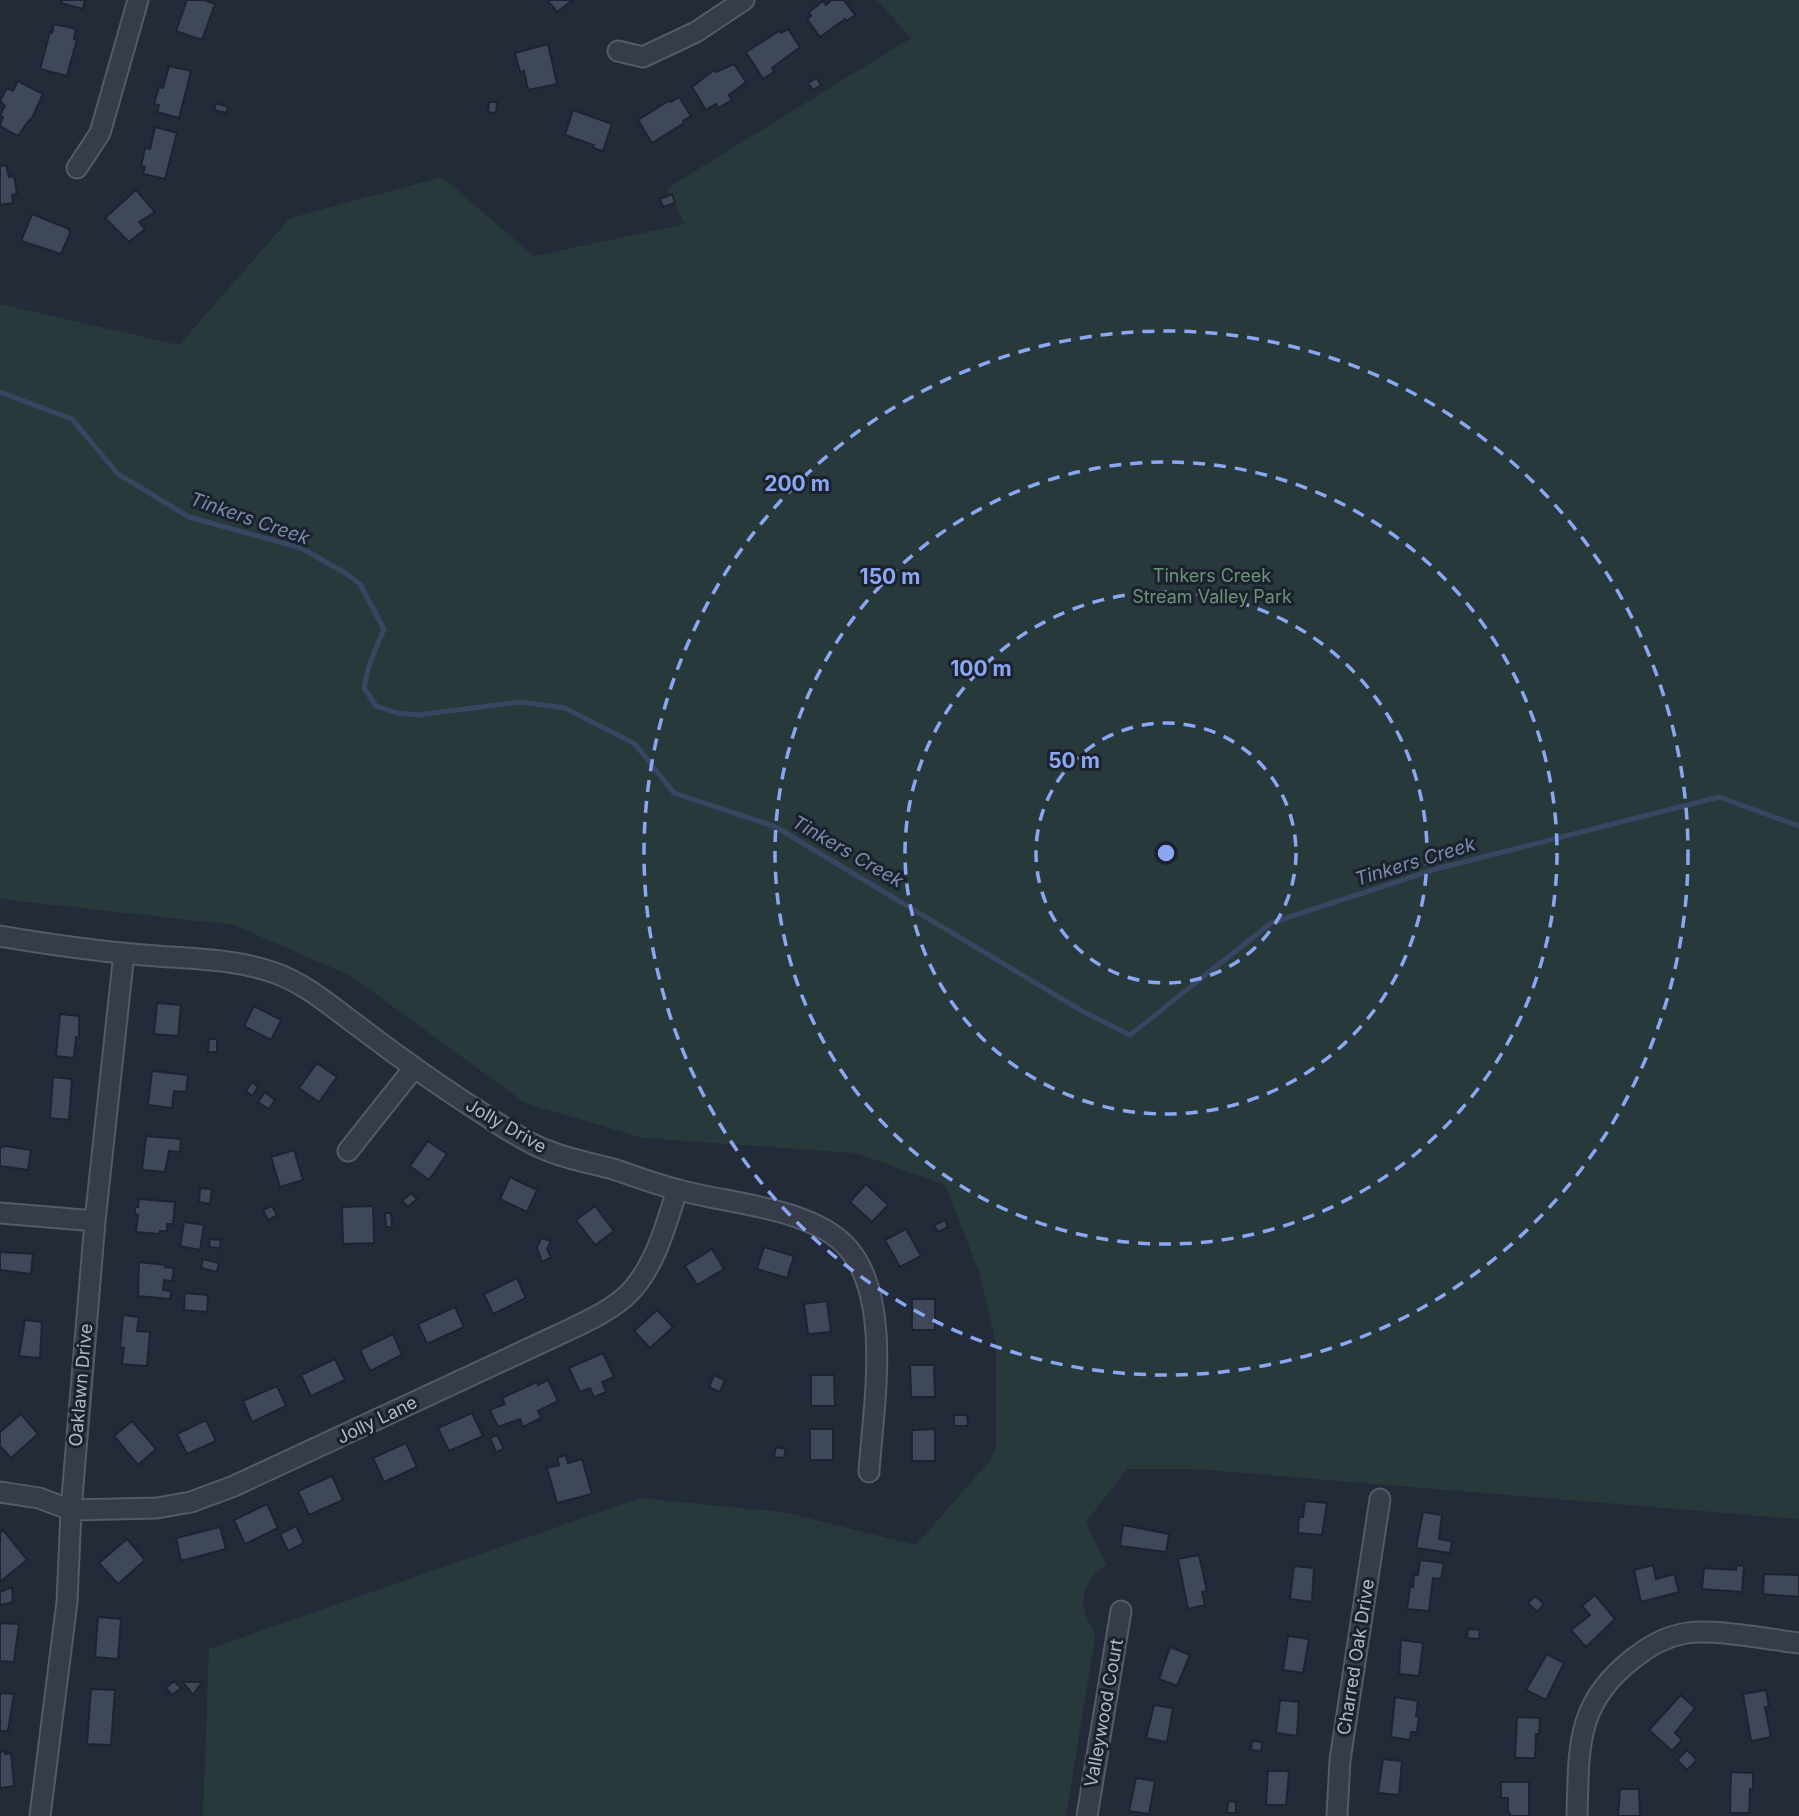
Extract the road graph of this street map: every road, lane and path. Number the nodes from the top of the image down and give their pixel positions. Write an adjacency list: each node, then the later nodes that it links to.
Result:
1 (138, 0): 4 (street)
2 (744, 0): 3 (street)
3 (618, 51)
4 (77, 168)
5 (0, 936): 6 (street, Jolly Drive)
6 (124, 953): 7 (street, Jolly Drive); 11 (street, Oaklawn Drive)
7 (414, 1068): 8 (street); 9 (street, Jolly Drive)
8 (348, 1151)
9 (677, 1190): 12 (street, Jolly Drive); 15 (street, Jolly Lane)
10 (0, 1213): 11 (street)
11 (95, 1221): 15 (street, Oaklawn Drive)
12 (869, 1472)
13 (0, 1492): 15 (street, Jolly Lane)
14 (1380, 1499): 20 (street, Charred Oak Drive)
15 (71, 1510): 18 (street, Oaklawn Drive)
16 (1121, 1611): 19 (street, Valleywood Court)
17 (1799, 1643): 21 (street)
18 (40, 1816)
19 (1087, 1816)
20 (1337, 1816)
21 (1577, 1816)

